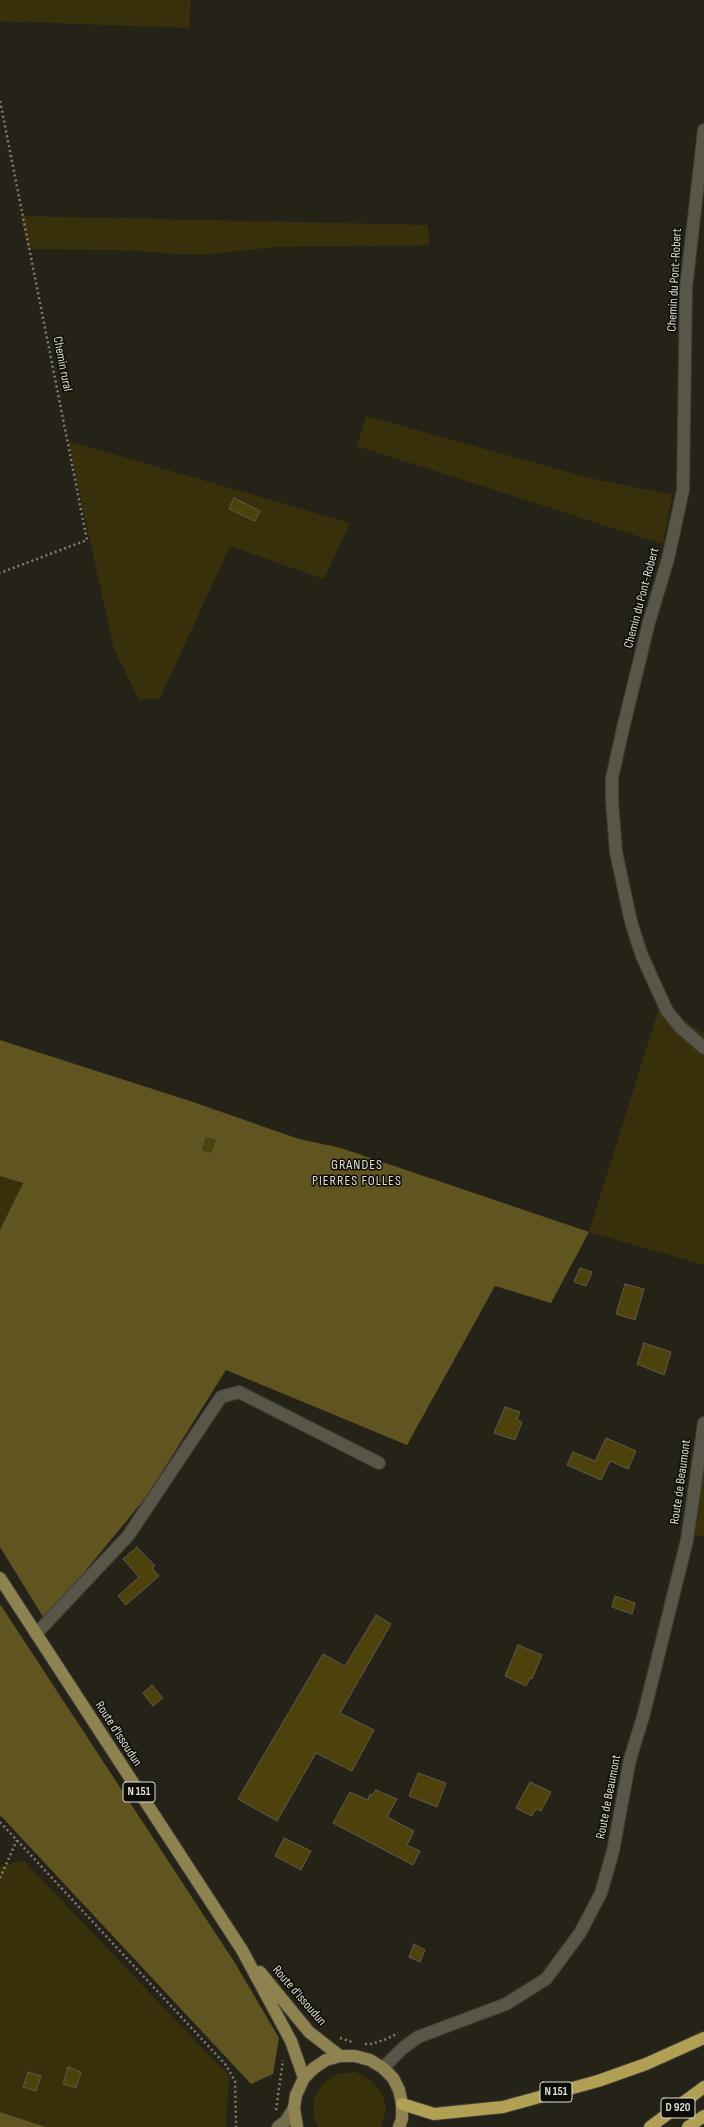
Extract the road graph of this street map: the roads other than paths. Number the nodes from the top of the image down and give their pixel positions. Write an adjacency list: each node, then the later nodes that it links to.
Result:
1 (704, 130): 2 (street, Chemin du Pont-Robert)
2 (704, 1048)
3 (704, 1422): 10 (street, Route de Beaumont)
4 (379, 1462): 6 (street)
5 (0, 1578): 6 (main road, N 151)
6 (36, 1634): 7 (main road, Route d'Issoudun / N 151)
7 (242, 1950): 9 (main road, Route d'Issoudun / N 151); 11 (main road, Route d'Issoudun / N 151)
8 (704, 2038): 13 (highway, N 151)
9 (340, 2056): 10 (main road); 11 (main road)
10 (383, 2068): 13 (main road)
11 (304, 2078): 14 (main road)
12 (704, 2087): 19 (highway, D 920)
13 (402, 2104): 18 (main road)
14 (294, 2108): 16 (street); 17 (main road)
15 (704, 2116): 20 (highway, D 920)
16 (278, 2127)
17 (297, 2127)
18 (399, 2127)
19 (650, 2127)
20 (688, 2127)

